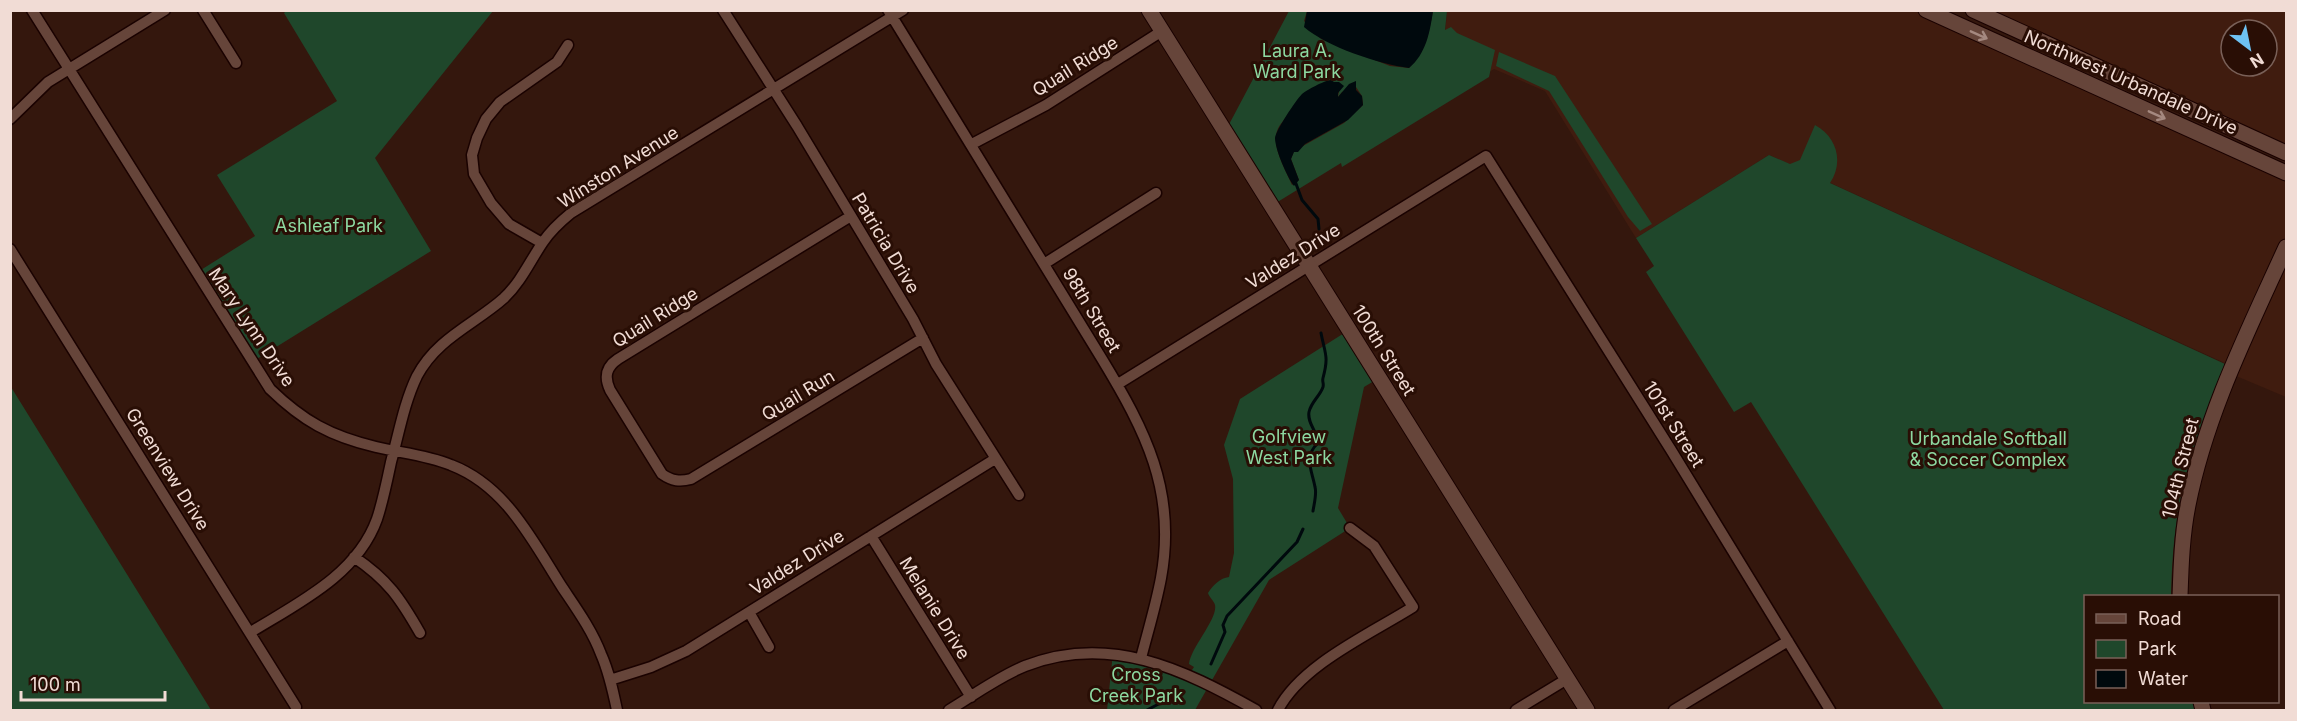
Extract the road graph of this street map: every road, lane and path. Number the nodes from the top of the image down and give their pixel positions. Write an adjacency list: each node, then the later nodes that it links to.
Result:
1 (32, 10): 13 (street, Mary Lynn Drive)
2 (165, 10): 13 (street)
3 (203, 10): 12 (street)
4 (723, 10): 14 (street, Patricia Drive)
5 (903, 10): 9 (street, Winston Avenue)
6 (1149, 10): 10 (street, 100th Street)
7 (1926, 10): 19 (street, Northwest Urbandale Drive, one-way to 19)
8 (1973, 10): 17 (street, Northwest Urbandale Drive)
9 (890, 14): 14 (street, Winston Avenue); 16 (street, 98th Street)
10 (1162, 31): 16 (street, Quail Ridge); 26 (street, 100th Street)
11 (568, 45): 22 (street)
12 (236, 63)
13 (69, 70): 15 (street); 29 (street, Mary Lynn Drive)
14 (775, 90): 21 (street, Patricia Drive); 22 (street, Winston Avenue)
15 (10, 119)
16 (972, 144): 25 (street, 98th Street)
17 (2286, 153)
18 (1486, 156): 26 (street, Valdez Drive); 40 (street, 101st Street)
19 (2286, 173)
20 (1156, 193): 25 (street)
21 (850, 216): 27 (street, Patricia Drive); 31 (street, Quail Ridge)
22 (542, 243): 29 (street, Winston Avenue)
23 (2286, 247): 36 (street, 104th Street)
24 (10, 249): 38 (street, Greenview Drive)
25 (1044, 264): 28 (street, 98th Street)
26 (1309, 266): 28 (street, Valdez Drive); 43 (street, 100th Street)
27 (922, 338): 30 (street, Patricia Drive); 31 (street, Quail Run)
28 (1118, 384): 42 (street, 98th Street)
29 (394, 451): 35 (street, Winston Avenue); 44 (street, Mary Lynn Drive)
30 (995, 459): 32 (street, Patricia Drive); 34 (street, Valdez Drive)
31 (691, 479)
32 (1019, 495)
33 (1350, 528): 50 (street)
34 (871, 536): 37 (street, Valdez Drive); 45 (street, Melanie Drive)
35 (354, 557): 38 (street, Winston Avenue); 39 (street)
36 (2180, 595)
37 (749, 612): 41 (street); 44 (street, Valdez Drive)
38 (251, 632): 46 (street, Greenview Drive)
39 (420, 633)
40 (1788, 641): 53 (street); 54 (street, 101st Street)
41 (769, 647)
42 (1141, 658): 45 (street); 49 (street)
43 (1567, 679): 51 (street); 52 (street, 100th Street)
44 (610, 680): 47 (street, Mary Lynn Drive)
45 (971, 697): 48 (street)
46 (296, 707)
47 (617, 711)
48 (949, 711)
49 (1256, 711)
50 (1278, 711)
51 (1516, 711)
52 (1587, 711)
53 (1674, 711)
54 (1830, 711)

